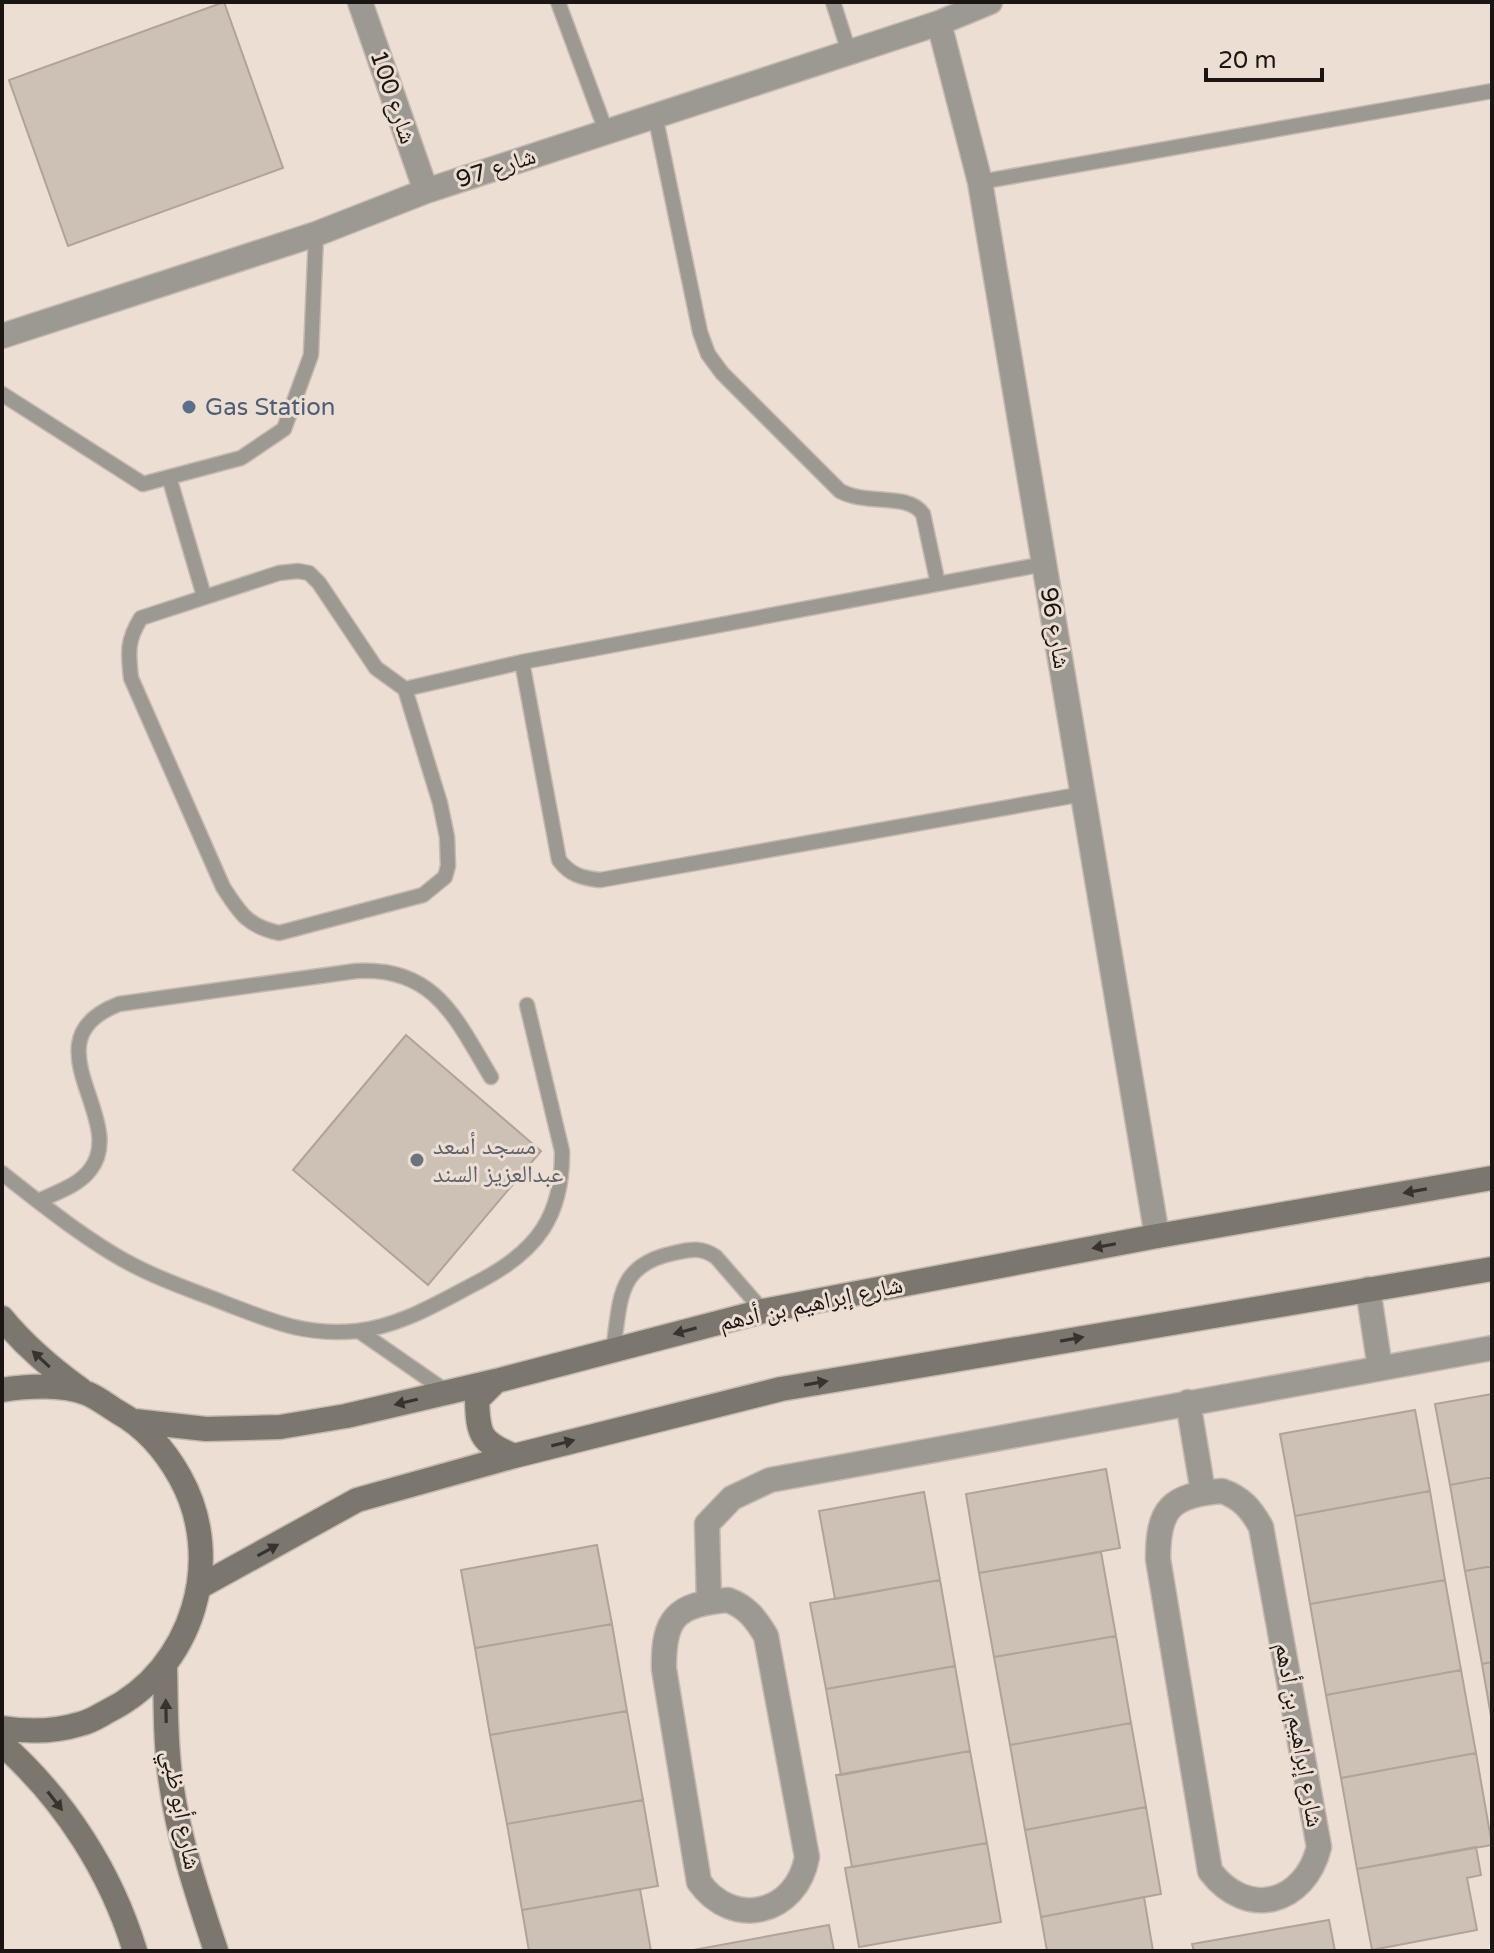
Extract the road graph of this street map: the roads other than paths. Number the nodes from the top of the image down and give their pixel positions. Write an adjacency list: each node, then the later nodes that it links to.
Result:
1 (360, 2): 11 (street, شارع 100)
2 (558, 2): 9 (lane)
3 (833, 2): 6 (lane)
4 (990, 2): 5 (street, شارع 97)
5 (939, 23): 6 (street, شارع 97); 10 (street, شارع 96)
6 (849, 52): 8 (street, شارع 97)
7 (1492, 91): 10 (lane)
8 (655, 115): 9 (street, شارع 97); 17 (lane)
9 (606, 131): 11 (street, شارع 97)
10 (980, 182): 16 (street, شارع 96)
11 (426, 191): 12 (street, شارع 97)
12 (316, 234): 13 (street, شارع 97); 15 (lane)
13 (2, 336)
14 (2, 394): 15 (lane)
15 (169, 477): 18 (lane)
16 (1044, 564): 17 (lane); 21 (street, شارع 96)
17 (938, 584): 19 (lane)
18 (204, 596): 20 (lane); 20 (lane)
19 (522, 662): 20 (lane); 21 (lane)
20 (405, 689)
21 (1083, 794): 27 (street, شارع 96)
22 (527, 1005): 32 (lane)
23 (491, 1077): 26 (lane)
24 (2, 1173): 26 (lane)
25 (1492, 1178): 27 (street, شارع إبراهيم بن أدهم, one-way to 27)
26 (38, 1201): 32 (lane)
27 (1157, 1236): 30 (street, شارع إبراهيم بن أدهم, one-way to 30)
28 (1492, 1269): 29 (street)
29 (1368, 1289): 35 (street); 42 (street, one-way to 29)
30 (763, 1311): 34 (street, شارع إبراهيم بن أدهم, one-way to 34); 34 (lane)
31 (2, 1318): 38 (street, one-way to 31)
32 (359, 1331): 39 (lane)
33 (1492, 1348): 35 (street)
34 (613, 1350): 36 (street, شارع إبراهيم بن أدهم)
35 (1380, 1368): 40 (street)
36 (496, 1381): 39 (street, شارع إبراهيم بن أدهم); 42 (street)
37 (2, 1390): 38 (street)
38 (86, 1393): 41 (street)
39 (447, 1393): 41 (street, شارع إبراهيم بن أدهم, one-way to 41)
40 (1188, 1402): 43 (street); 45 (street)
41 (134, 1421): 44 (street)
42 (514, 1456): 44 (street, one-way to 42)
43 (1203, 1492): 43 (street, شارع إبراهيم بن أدهم)
44 (199, 1587): 46 (street)
45 (709, 1602): 45 (street)
46 (165, 1666): 47 (street); 50 (street, شارع أبو ظبي, one-way to 46)
47 (2, 1728)
48 (2, 1744): 49 (street, one-way to 49)
49 (135, 1951)
50 (216, 1951)

